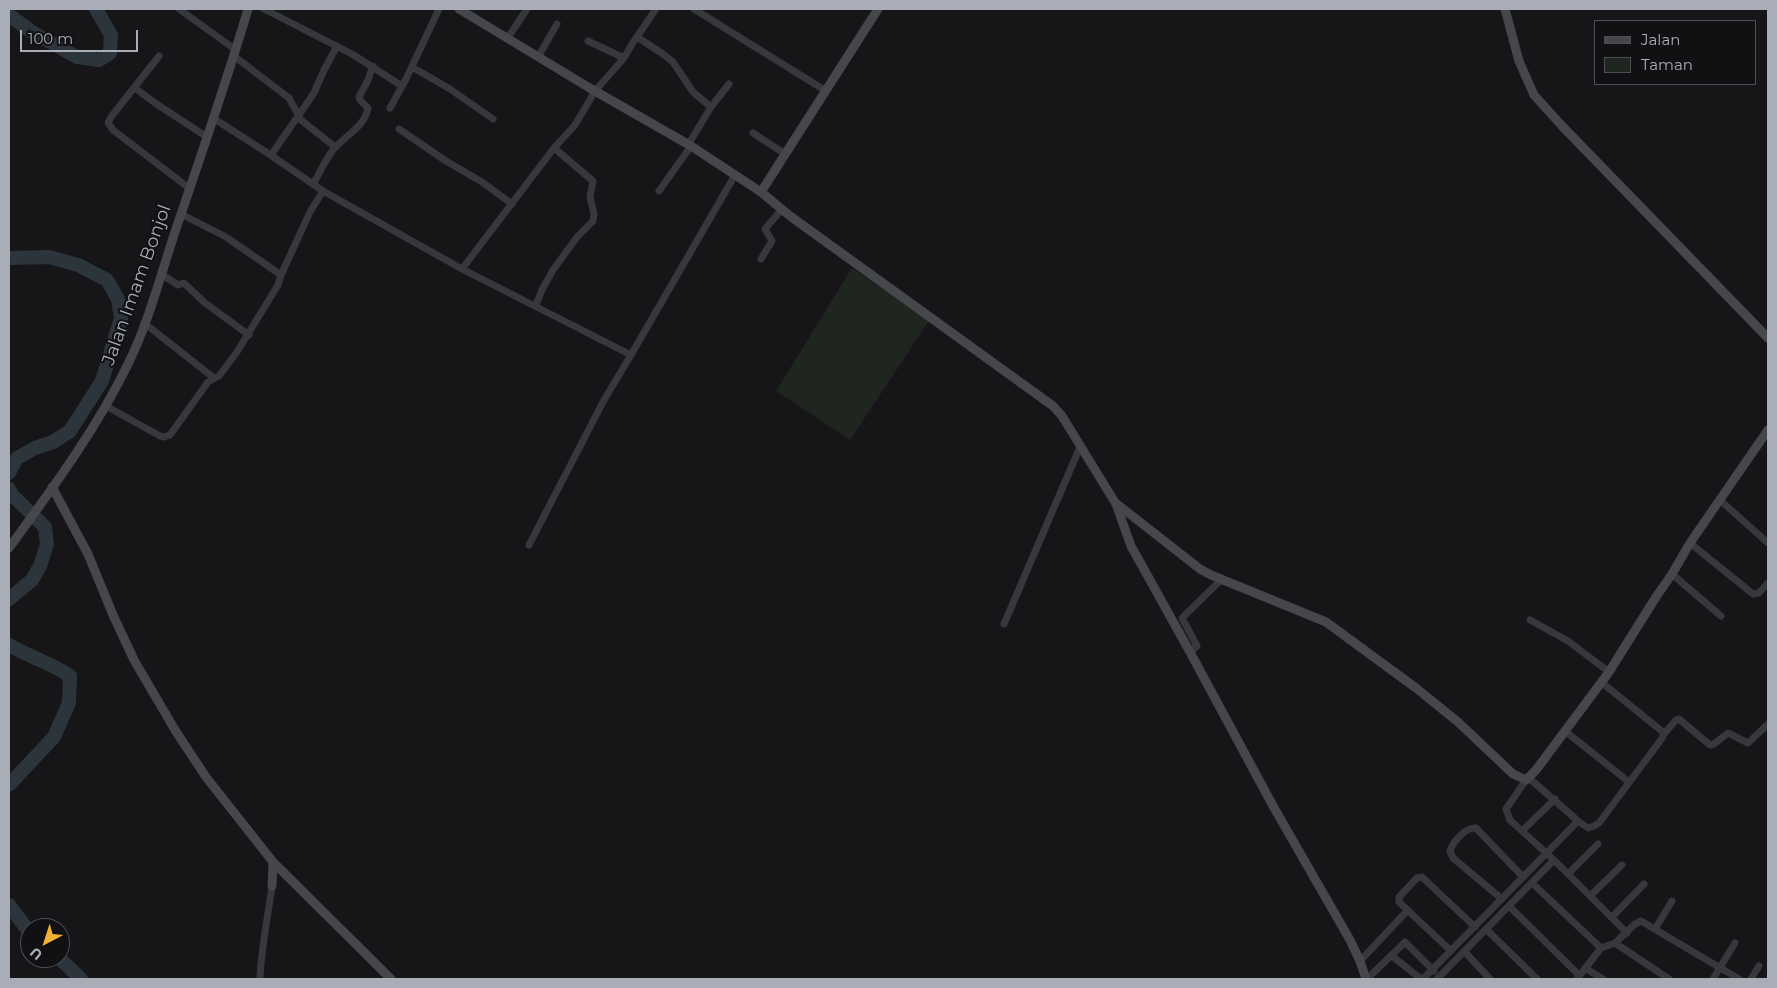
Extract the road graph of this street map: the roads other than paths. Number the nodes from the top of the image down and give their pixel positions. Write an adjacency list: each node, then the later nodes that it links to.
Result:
1 (179, 9): 16 (street)
2 (248, 9): 16 (street, Jalan Imam Bonjol)
3 (264, 9): 15 (street)
4 (439, 9): 21 (street)
5 (459, 9): 13 (street)
6 (527, 9): 13 (street)
7 (656, 9): 12 (street)
8 (694, 9): 26 (street)
9 (878, 9): 26 (street)
10 (1505, 9): 56 (street)
11 (558, 24): 18 (street)
12 (637, 36): 19 (street); 27 (street)
13 (507, 39): 18 (street)
14 (588, 41): 19 (street)
15 (337, 46): 20 (street); 29 (street)
16 (235, 53): 29 (street); 30 (street, Jalan Imam Bonjol)
17 (160, 56): 24 (street)
18 (538, 57): 25 (street)
19 (624, 58): 25 (street)
20 (373, 66): 23 (street); 36 (street)
21 (412, 68): 23 (street); 31 (street)
22 (729, 84): 27 (street)
23 (402, 86): 28 (street)
24 (135, 88): 34 (street); 42 (street)
25 (595, 91): 35 (street); 37 (street)
26 (826, 91): 38 (street)
27 (711, 107): 35 (street)
28 (390, 108)
29 (298, 116): 36 (street); 39 (street)
30 (213, 118): 34 (street, Jalan Imam Bonjol); 39 (street)
31 (493, 120)
32 (399, 130): 46 (street)
33 (754, 133): 38 (street)
34 (207, 137): 42 (street, Jalan Imam Bonjol)
35 (689, 146): 40 (street); 44 (street)
36 (335, 147): 41 (street)
37 (554, 148): 46 (street); 53 (street)
38 (785, 154): 45 (street)
39 (271, 155): 41 (street)
40 (735, 175): 45 (street); 57 (street)
41 (313, 184): 43 (street)
42 (189, 188): 48 (street, Jalan Imam Bonjol)
43 (323, 191): 50 (street); 52 (street)
44 (659, 191)
45 (764, 194): 47 (street)
46 (512, 204): 50 (street)
47 (780, 207): 49 (street); 61 (street)
48 (181, 214): 51 (street, Jalan Imam Bonjol); 52 (street)
49 (761, 259)
50 (462, 270): 53 (street)
51 (161, 274): 54 (street, Jalan Imam Bonjol); 55 (street)
52 (281, 275): 55 (street)
53 (536, 305): 57 (street)
54 (144, 323): 58 (street); 59 (street, Jalan Imam Bonjol)
55 (249, 335): 58 (street)
56 (1768, 338)
57 (631, 354): 67 (street)
58 (214, 378): 59 (street)
59 (106, 406): 62 (street, Jalan Imam Bonjol)
60 (1768, 430): 63 (street)
61 (1080, 447): 64 (street); 74 (street)
62 (52, 488): 68 (street, Jalan Imam Bonjol); 89 (street)
63 (1720, 501): 65 (street); 66 (street)
64 (1116, 504): 70 (street); 75 (street)
65 (1690, 543): 69 (street); 71 (street)
66 (1768, 543)
67 (529, 544)
68 (9, 548)
69 (1672, 574): 72 (street); 76 (street)
70 (1222, 580): 75 (street); 81 (street)
71 (1768, 583)
72 (1721, 616)
73 (1530, 620): 76 (street)
74 (1004, 624)
75 (1190, 652): 113 (street)
76 (1609, 672): 77 (street)
77 (1601, 682): 79 (street); 80 (street)
78 (1768, 724): 80 (street)
79 (1565, 731): 81 (street); 82 (street)
80 (1664, 734): 82 (street)
81 (1527, 779): 83 (street); 85 (street)
82 (1629, 782): 84 (street)
83 (1555, 799): 84 (street); 85 (street)
84 (1578, 821): 87 (street)
85 (1522, 831): 87 (street)
86 (1598, 844): 91 (street)
87 (1547, 853): 88 (street); 93 (street)
88 (1554, 860): 91 (street); 94 (street)
89 (273, 862): 92 (street); 96 (street)
90 (1622, 864): 97 (street)
91 (1568, 874): 97 (street)
92 (288, 877): 96 (street); 121 (street)
93 (1523, 877): 98 (street); 98 (street)
94 (1532, 882): 100 (street); 109 (street)
95 (1644, 884): 102 (street)
96 (272, 886): 120 (street)
97 (1591, 895): 102 (street)
98 (1502, 899): 103 (street)
99 (1672, 901): 105 (street)
100 (1509, 906): 104 (street); 118 (street)
101 (1408, 910): 103 (street); 110 (street); 113 (street)
102 (1612, 917): 106 (street)
103 (1475, 927): 110 (street)
104 (1486, 929): 111 (street); 125 (street)
105 (1655, 929): 106 (street); 116 (street)
106 (1628, 933): 108 (street)
107 (1735, 943): 116 (street)
108 (1615, 944): 109 (street); 127 (street)
109 (1601, 948): 115 (street)
110 (1451, 951): 117 (street)
111 (1464, 951): 119 (street); 124 (street)
112 (1392, 956): 117 (street); 122 (street); 123 (street)
113 (1360, 961): 122 (street)
114 (1759, 966): 130 (street)
115 (1585, 968): 118 (street); 126 (street)
116 (1720, 968): 128 (street); 129 (street)
117 (1432, 970): 119 (street); 123 (street)
118 (1578, 977)
119 (1439, 978)
120 (260, 979)
121 (391, 979)
122 (1366, 979)
123 (1422, 979)
124 (1490, 979)
125 (1537, 979)
126 (1602, 979)
127 (1669, 979)
128 (1713, 979)
129 (1739, 979)
130 (1751, 979)

